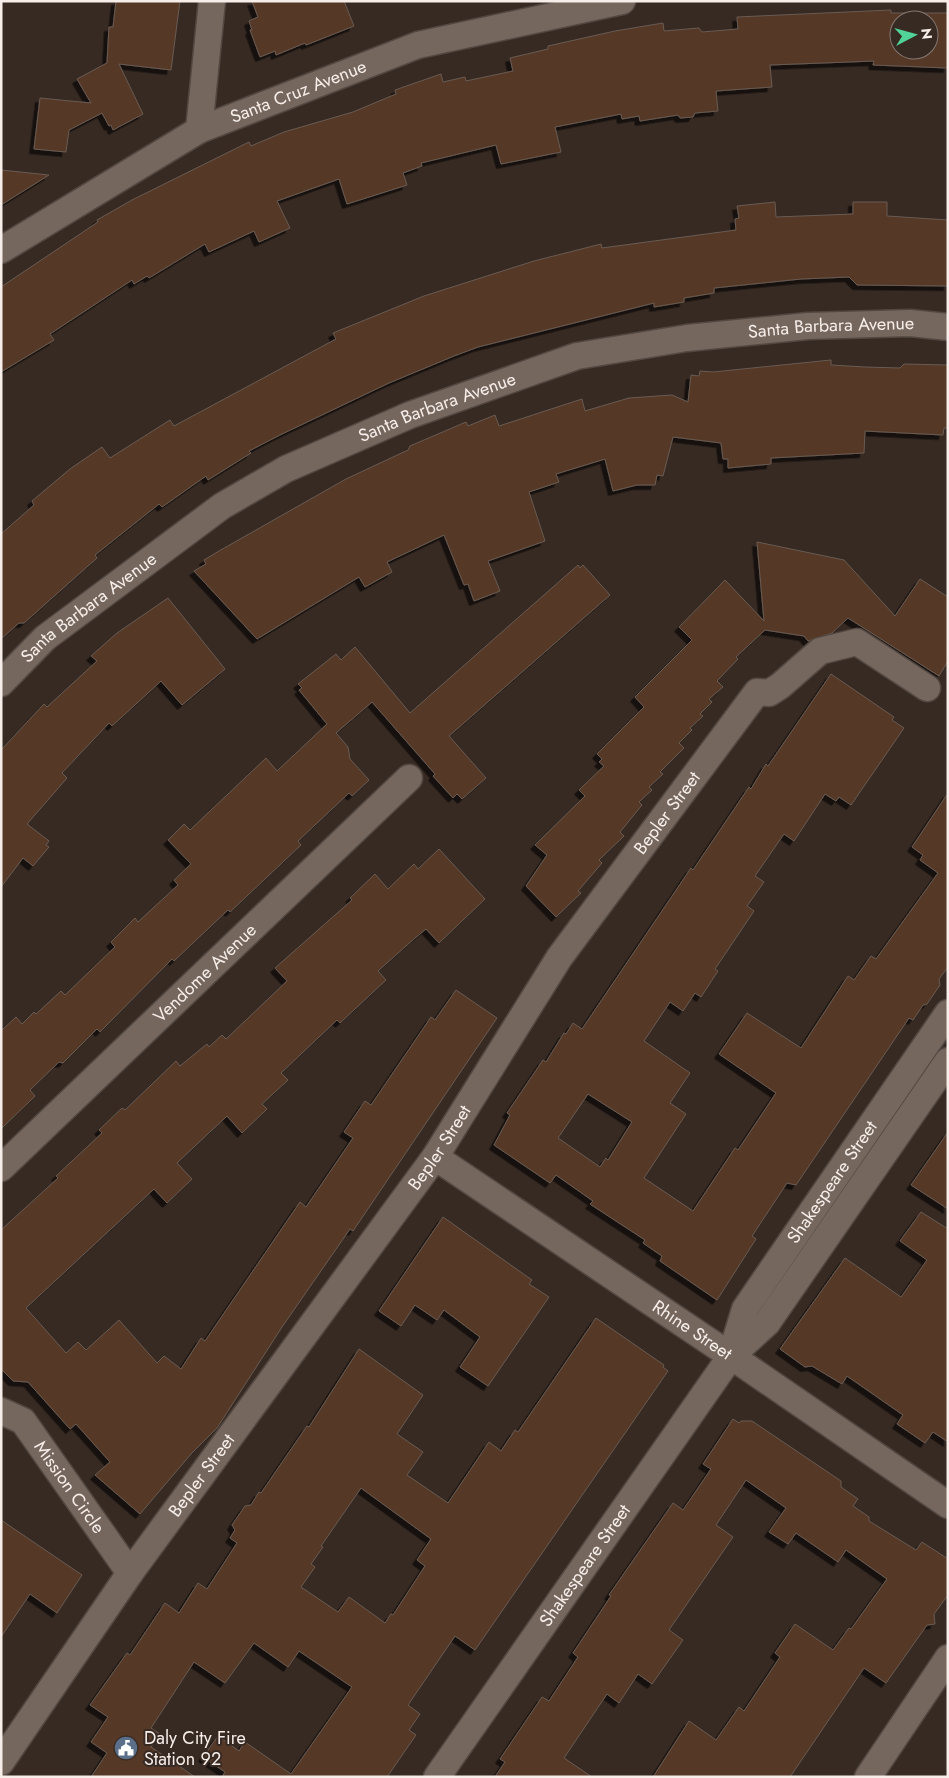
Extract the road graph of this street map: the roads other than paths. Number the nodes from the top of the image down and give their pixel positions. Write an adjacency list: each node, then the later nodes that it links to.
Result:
1 (212, 1): 3 (street)
2 (622, 1): 3 (street, Santa Cruz Avenue)
3 (199, 130): 4 (street, Santa Cruz Avenue)
4 (1, 250)
5 (948, 327): 6 (street, Santa Barbara Avenue)
6 (1, 683)
7 (927, 688): 11 (street, Bepler Street)
8 (409, 778): 12 (street, Vendome Avenue)
9 (948, 1013): 13 (street, Shakespeare Street)
10 (948, 1061): 13 (street, Shakespeare Street)
11 (434, 1157): 13 (street, Rhine Street); 16 (street, Bepler Street)
12 (1, 1168)
13 (731, 1356): 15 (street, Rhine Street); 19 (street, Shakespeare Street)
14 (1, 1411): 16 (street, Mission Circle)
15 (948, 1505)
16 (130, 1573): 18 (street, Bepler Street)
17 (948, 1658): 20 (street)
18 (1, 1762)
19 (437, 1777)
20 (868, 1777)

